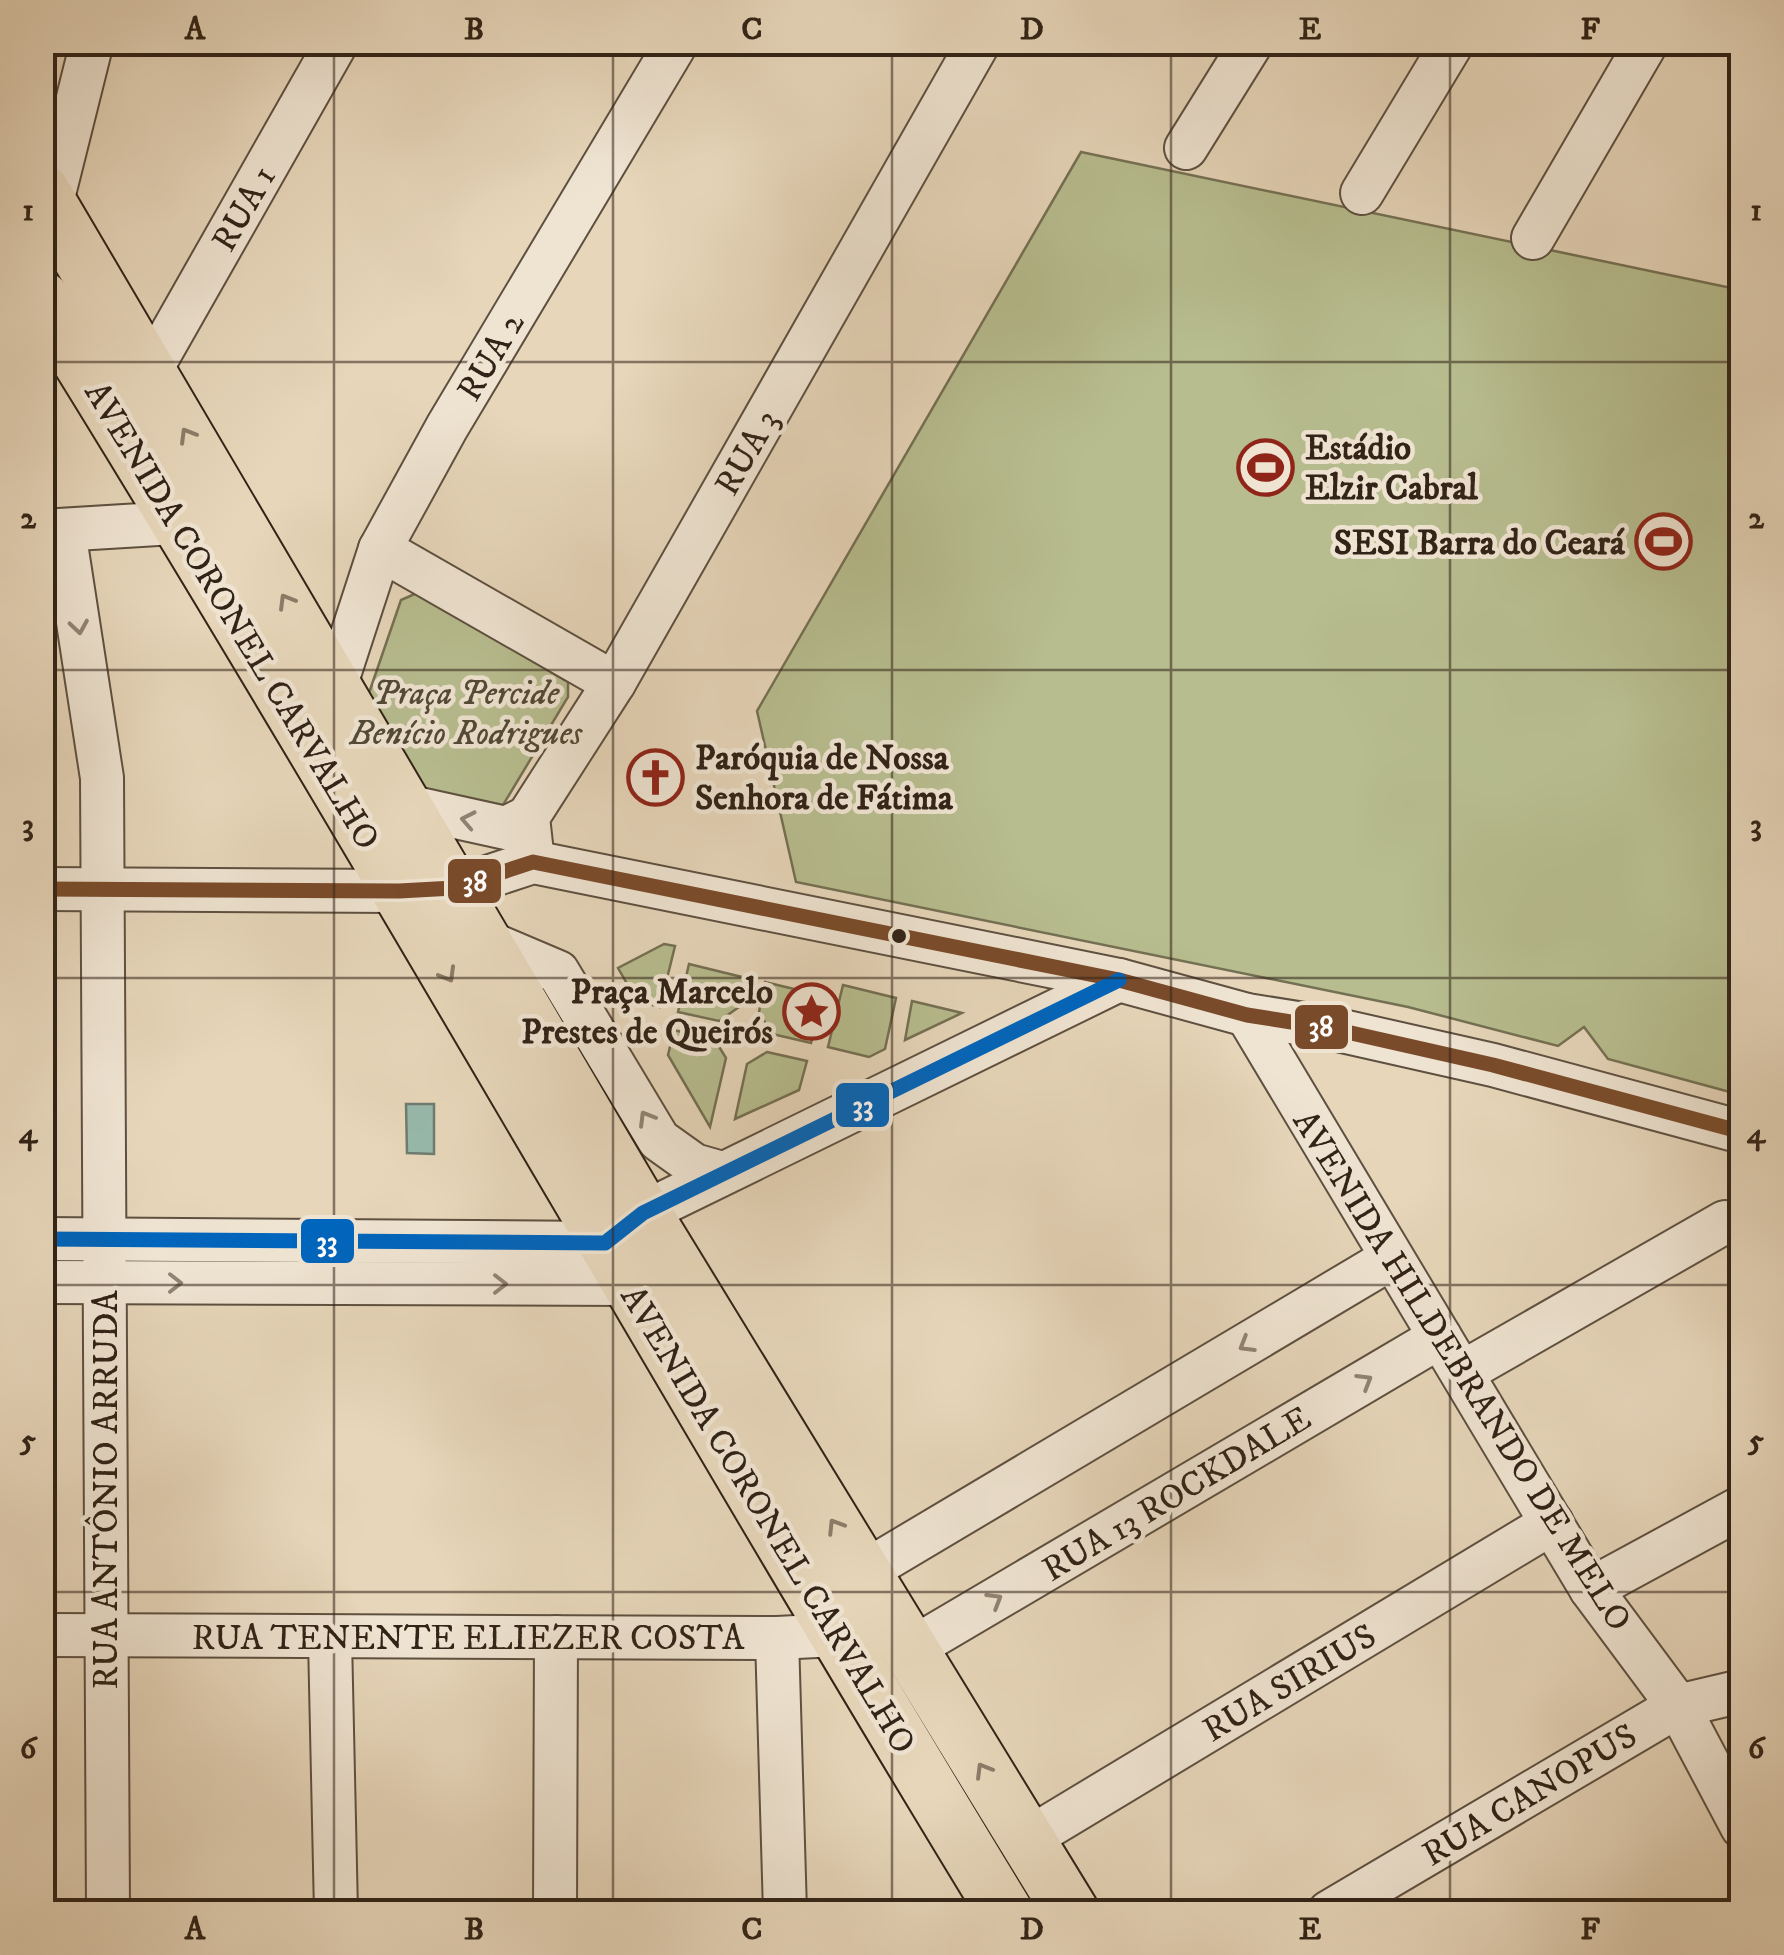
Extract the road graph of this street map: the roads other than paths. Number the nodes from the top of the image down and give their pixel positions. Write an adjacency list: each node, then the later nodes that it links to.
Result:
1 (92, 42): 10 (street)
2 (337, 42): 13 (street, RUA 1)
3 (677, 42): 17 (street, RUA 2)
4 (979, 42): 19 (street, RUA 3)
5 (1252, 42): 8 (street)
6 (1453, 42): 9 (street)
7 (1647, 42): 11 (street)
8 (1186, 148)
9 (1362, 193)
10 (47, 200): 13 (main road, AVENIDA CORONEL CARVALHO)
11 (1533, 238)
12 (42, 299): 15 (main road, AVENIDA CORONEL CARVALHO)
13 (150, 373): 14 (main road, AVENIDA CORONEL CARVALHO, one-way to 13)
14 (237, 519): 15 (street); 18 (main road, AVENIDA CORONEL CARVALHO, one-way to 14)
15 (181, 522): 16 (street); 27 (main road, AVENIDA CORONEL CARVALHO)
16 (53, 531): 26 (street, RUA ANTÔNIO ARRUDA, one-way to 26)
17 (380, 549): 18 (street, RUA 2); 19 (street)
18 (336, 684): 20 (main road, AVENIDA CORONEL CARVALHO)
19 (614, 684): 21 (street, RUA 3)
20 (406, 806): 21 (street, one-way to 20); 25 (main road, AVENIDA CORONEL CARVALHO)
21 (528, 817): 22 (street); 23 (street)
22 (533, 862): 23 (street); 25 (street)
23 (643, 883): 29 (street)
24 (42, 888): 26 (street)
25 (454, 888): 27 (street); 28 (main road, AVENIDA CORONEL CARVALHO)
26 (101, 889): 27 (street); 35 (street, RUA ANTÔNIO ARRUDA)
27 (399, 892): 36 (main road, AVENIDA CORONEL CARVALHO, one-way to 36)
28 (485, 941): 32 (street, one-way to 28); 36 (main road, AVENIDA CORONEL CARVALHO)
29 (1119, 980): 30 (street); 32 (street)
30 (1247, 1016): 31 (street); 37 (street, AVENIDA HILDEBRANDO DE MELO)
31 (1742, 1132)
32 (722, 1173): 36 (street)
33 (1725, 1222): 40 (street, RUA 13 ROCKDALE)
34 (42, 1239): 35 (street)
35 (104, 1240): 36 (street); 39 (street, RUA ANTÔNIO ARRUDA)
36 (626, 1247): 39 (street, one-way to 36); 44 (main road, AVENIDA CORONEL CARVALHO, one-way to 36); 47 (main road, AVENIDA CORONEL CARVALHO)
37 (1390, 1259): 40 (street, AVENIDA HILDEBRANDO DE MELO); 44 (street, one-way to 44)
38 (42, 1282): 39 (street)
39 (104, 1282): 46 (street, RUA ANTÔNIO ARRUDA)
40 (1451, 1354): 42 (street, AVENIDA HILDEBRANDO DE MELO); 44 (street, RUA 13 ROCKDALE, one-way to 40)
41 (1742, 1507): 43 (street)
42 (1552, 1523): 43 (street, AVENIDA HILDEBRANDO DE MELO); 54 (street, RUA SIRIUS)
43 (1591, 1589): 52 (street, AVENIDA HILDEBRANDO DE MELO)
44 (887, 1610): 47 (street, RUA TENENTE ELIEZER COSTA); 54 (main road, AVENIDA CORONEL CARVALHO, one-way to 44)
45 (42, 1634): 46 (street, RUA TENENTE ELIEZER COSTA)
46 (104, 1635): 49 (street, RUA TENENTE ELIEZER COSTA); 55 (street, RUA ANTÔNIO ARRUDA)
47 (836, 1635): 50 (street, RUA TENENTE ELIEZER COSTA); 59 (main road, AVENIDA CORONEL CARVALHO)
48 (556, 1637): 49 (street, RUA TENENTE ELIEZER COSTA); 50 (street, RUA TENENTE ELIEZER COSTA); 57 (street)
49 (330, 1638): 56 (street)
50 (777, 1638): 58 (street)
51 (1742, 1691): 52 (street, RUA CANOPUS)
52 (1678, 1706): 53 (street, AVENIDA HILDEBRANDO DE MELO); 61 (street, RUA CANOPUS)
53 (1742, 1827)
54 (1026, 1840): 60 (main road, AVENIDA CORONEL CARVALHO)
55 (108, 1912)
56 (336, 1912)
57 (555, 1912)
58 (785, 1912)
59 (1005, 1912)
60 (1071, 1912)
61 (1329, 1912)

